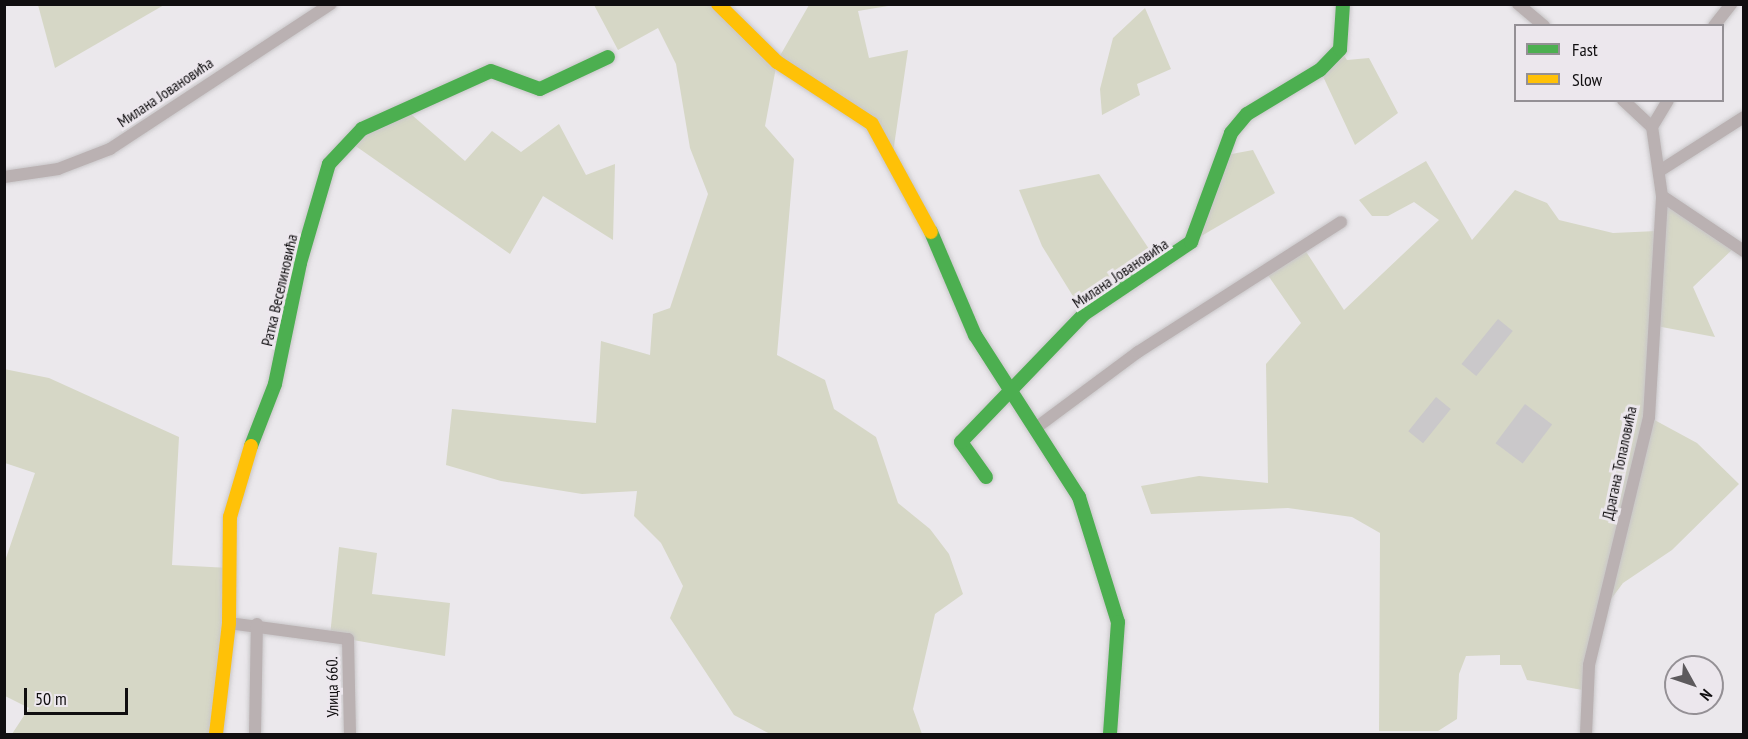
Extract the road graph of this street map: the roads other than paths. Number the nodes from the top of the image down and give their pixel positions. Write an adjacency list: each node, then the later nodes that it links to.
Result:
1 (331, 4): 14 (street, Милана Јовановића)
2 (1343, 4): 18 (street, Милана Јовановића)
3 (1518, 4): 6 (street)
4 (1731, 4): 7 (street)
5 (726, 7): 18 (street)
6 (1542, 24)
7 (1716, 24)
8 (608, 57): 21 (street, Ратка Веселиновића)
9 (1625, 102): 12 (street)
10 (1667, 102): 12 (street)
11 (1743, 117): 13 (street)
12 (1652, 127): 13 (street, Драгана Топаловића)
13 (1661, 170): 15 (street, Драгана Топаловића)
14 (4, 177)
15 (1662, 196): 17 (street); 27 (street, Драгана Топаловића)
16 (1341, 222): 19 (street)
17 (1743, 251)
18 (1010, 394): 19 (street); 20 (street, Милана Јовановића)
19 (1037, 427): 26 (street)
20 (986, 477)
21 (229, 622): 22 (street); 23 (street, Ратка Веселиновића)
22 (257, 624): 24 (street); 25 (street, Улица 660.)
23 (216, 735)
24 (255, 735)
25 (350, 735)
26 (1110, 735)
27 (1587, 735)

